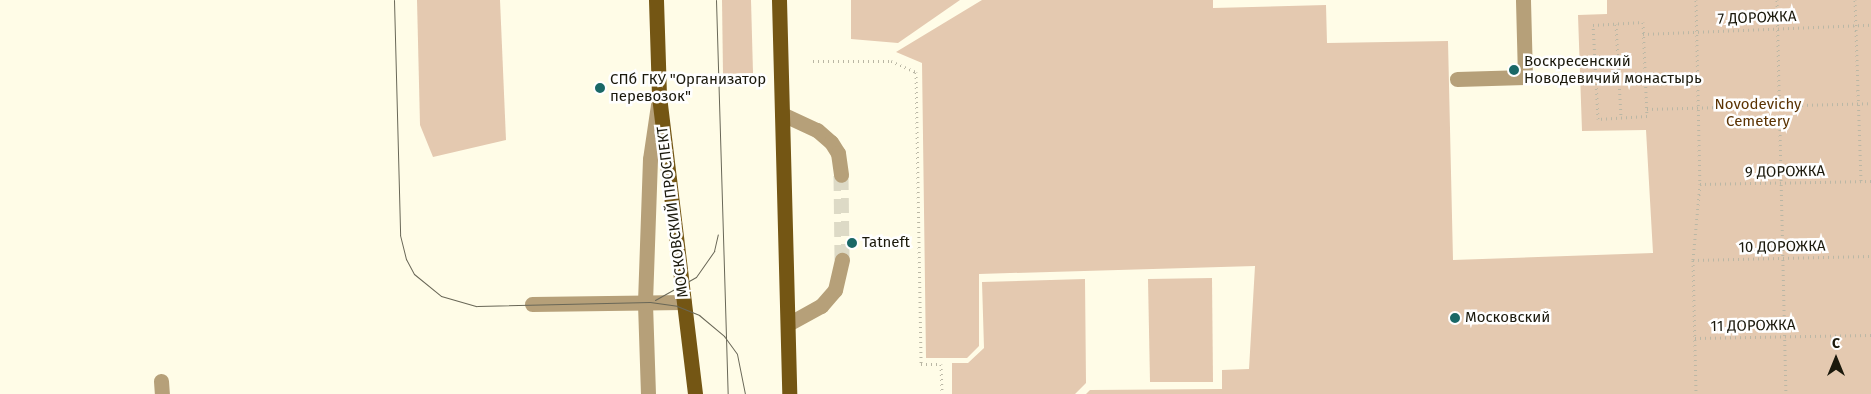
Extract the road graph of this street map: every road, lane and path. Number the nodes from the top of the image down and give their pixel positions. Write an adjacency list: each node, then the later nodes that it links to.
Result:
1 (656, 0): 15 (main road, МОСКОВСКИЙ ПРОСПЕКТ)
2 (779, 0): 21 (main road)
3 (1522, 0): 14 (street)
4 (1696, 0): 11 (path)
5 (1777, 0): 10 (path)
6 (1855, 0): 9 (path)
7 (1616, 24): 12 (path); 22 (path); 22 (path)
8 (1871, 25): 9 (path, 7 ДОРОЖКА)
9 (1856, 26): 10 (path, 7 ДОРОЖКА); 17 (path)
10 (1778, 28): 11 (path, 7 ДОРОЖКА); 18 (path)
11 (1697, 31): 12 (path, 7 ДОРОЖКА); 19 (path)
12 (1644, 34): 20 (path)
13 (813, 61): 42 (path)
14 (1457, 78)
15 (659, 96): 32 (street); 33 (main road, МОСКОВСКИЙ ПРОСПЕКТ)
16 (1871, 103): 17 (path)
17 (1858, 104): 18 (path); 25 (path)
18 (1780, 106): 19 (path); 26 (path)
19 (1698, 107): 20 (path); 27 (path)
20 (1647, 109): 22 (path)
21 (782, 114): 23 (street); 35 (main road)
22 (1621, 117)
23 (840, 175)
24 (1871, 181): 25 (path, 9 ДОРОЖКА)
25 (1861, 182): 26 (path, 9 ДОРОЖКА)
26 (1782, 183): 27 (path, 9 ДОРОЖКА); 29 (path)
27 (1700, 184): 31 (path)
28 (1871, 256): 29 (path, 10 ДОРОЖКА)
29 (1783, 258): 31 (path, 10 ДОРОЖКА); 37 (path)
30 (842, 260): 35 (street)
31 (1693, 260): 38 (path)
32 (645, 302): 33 (street); 34 (street); 39 (street)
33 (684, 302): 40 (main road, МОСКОВСКИЙ ПРОСПЕКТ)
34 (532, 304)
35 (788, 324): 41 (main road)
36 (1871, 335): 37 (path, 11 ДОРОЖКА)
37 (1785, 337): 38 (path, 11 ДОРОЖКА); 44 (path)
38 (1695, 338): 43 (path)
39 (648, 394)
40 (695, 394)
41 (789, 394)
42 (942, 394)
43 (1696, 394)
44 (1786, 394)

